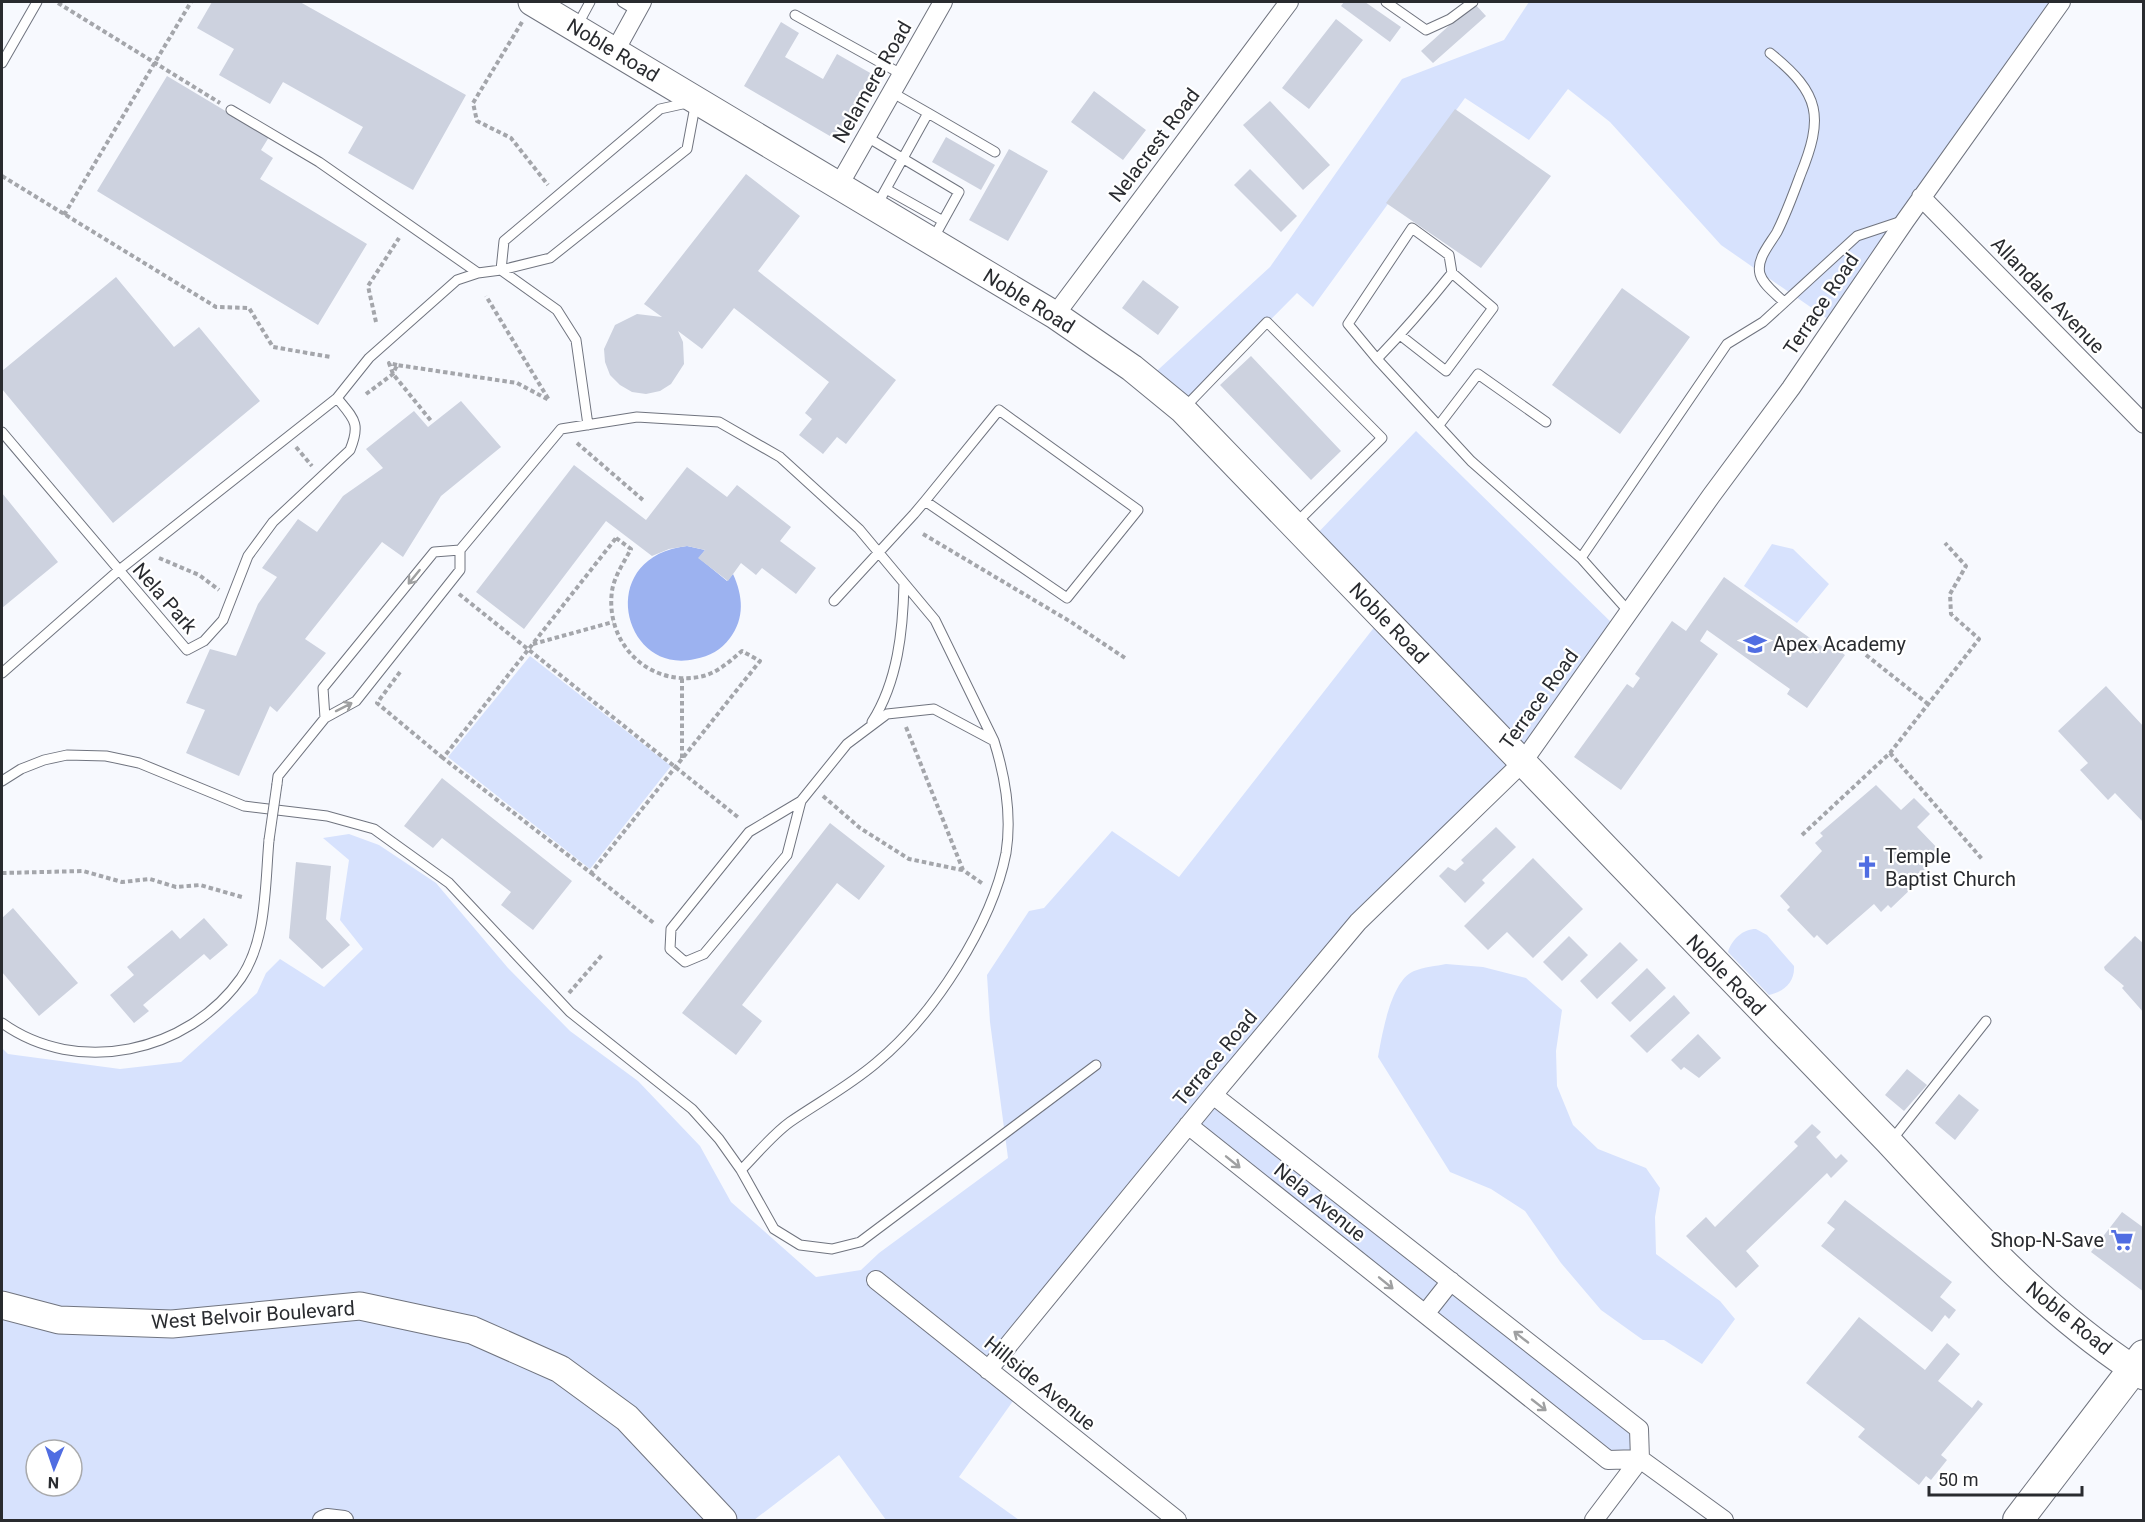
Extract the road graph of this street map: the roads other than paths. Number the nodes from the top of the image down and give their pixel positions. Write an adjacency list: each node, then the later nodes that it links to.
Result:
1 (37, 2): 14 (lane)
2 (590, 2): 11 (lane)
3 (943, 2): 15 (street, Nelamere Road)
4 (1289, 2): 32 (street, Nelacrest Road)
5 (1386, 2): 6 (lane)
6 (1473, 2)
7 (2061, 2): 24 (street, Terrace Road)
8 (634, 5): 12 (street)
9 (527, 11): 11 (main road, Noble Road)
10 (795, 15): 15 (lane)
11 (576, 28): 12 (main road, Noble Road)
12 (615, 51): 17 (main road, Noble Road)
13 (1770, 52): 31 (lane)
14 (2, 63)
15 (903, 75): 16 (street, Nelamere Road)
16 (893, 93): 19 (lane); 20 (street, Nelamere Road)
17 (696, 101): 23 (main road, Noble Road); 28 (lane); 28 (lane)
18 (231, 110): 29 (lane)
19 (927, 113): 21 (lane); 22 (lane)
20 (867, 136): 22 (lane); 23 (street, Nelamere Road)
21 (995, 152)
22 (903, 158): 25 (lane); 27 (lane)
23 (839, 185): 25 (main road, Noble Road)
24 (1921, 197): 26 (street, Terrace Road); 38 (street, Allandale Avenue)
25 (881, 198): 27 (main road, Noble Road)
26 (1905, 220): 31 (lane); 50 (street, Terrace Road)
27 (938, 231): 32 (main road, Noble Road)
28 (501, 270): 29 (lane); 39 (lane)
29 (478, 273): 35 (lane)
30 (1452, 273): 33 (lane); 33 (lane); 34 (lane)
31 (1784, 302): 46 (lane)
32 (1055, 315): 36 (main road, Noble Road)
33 (1400, 335): 34 (lane)
34 (1377, 358): 40 (lane)
35 (336, 398): 47 (lane); 47 (lane, Nela Park)
36 (1182, 409): 43 (main road, Noble Road); 43 (lane)
37 (1546, 422): 40 (lane)
38 (2144, 424)
39 (588, 425): 44 (lane); 45 (lane)
40 (1438, 425): 46 (lane)
41 (2, 432): 47 (lane, Nela Park)
42 (925, 501): 42 (lane); 45 (lane)
43 (1294, 525): 55 (main road, Noble Road)
44 (460, 550): 52 (lane, one-way to 44); 52 (lane, one-way to 52)
45 (878, 552): 48 (lane); 49 (lane)
46 (1581, 558): 50 (lane)
47 (118, 571): 51 (lane)
48 (904, 583): 53 (lane); 54 (lane)
49 (834, 601)
50 (1630, 613): 55 (street, Terrace Road)
51 (2, 673)
52 (325, 718): 59 (lane, bridge)
53 (868, 728): 54 (lane); 57 (lane)
54 (994, 741): 64 (lane)
55 (1522, 763): 61 (street, Terrace Road); 63 (main road, Noble Road)
56 (2, 781): 64 (lane)
57 (801, 801): 57 (lane)
58 (1986, 1021): 63 (lane)
59 (2, 1023)
60 (1096, 1065): 64 (lane)
61 (1213, 1095): 62 (street, Terrace Road); 66 (street, Nela Avenue)
62 (1188, 1125): 68 (street, Nela Avenue, one-way to 68); 70 (street, Terrace Road)
63 (1889, 1142): 69 (main road, Noble Road)
64 (741, 1170)
65 (876, 1280): 70 (street, Hillside Avenue)
66 (1451, 1281): 68 (street); 71 (street, Nela Avenue, one-way to 66)
67 (2, 1305): 74 (main road, West Belvoir Boulevard)
68 (1425, 1314): 71 (street, Nela Avenue, one-way to 71)
69 (2140, 1366): 78 (main road)
70 (988, 1370): 75 (street, Hillside Avenue)
71 (1640, 1460): 76 (street); 77 (street)
72 (322, 1521): 73 (street)
73 (344, 1521)
74 (723, 1521)
75 (1177, 1521)
76 (1594, 1521)
77 (1724, 1521)
78 (2018, 1521)

